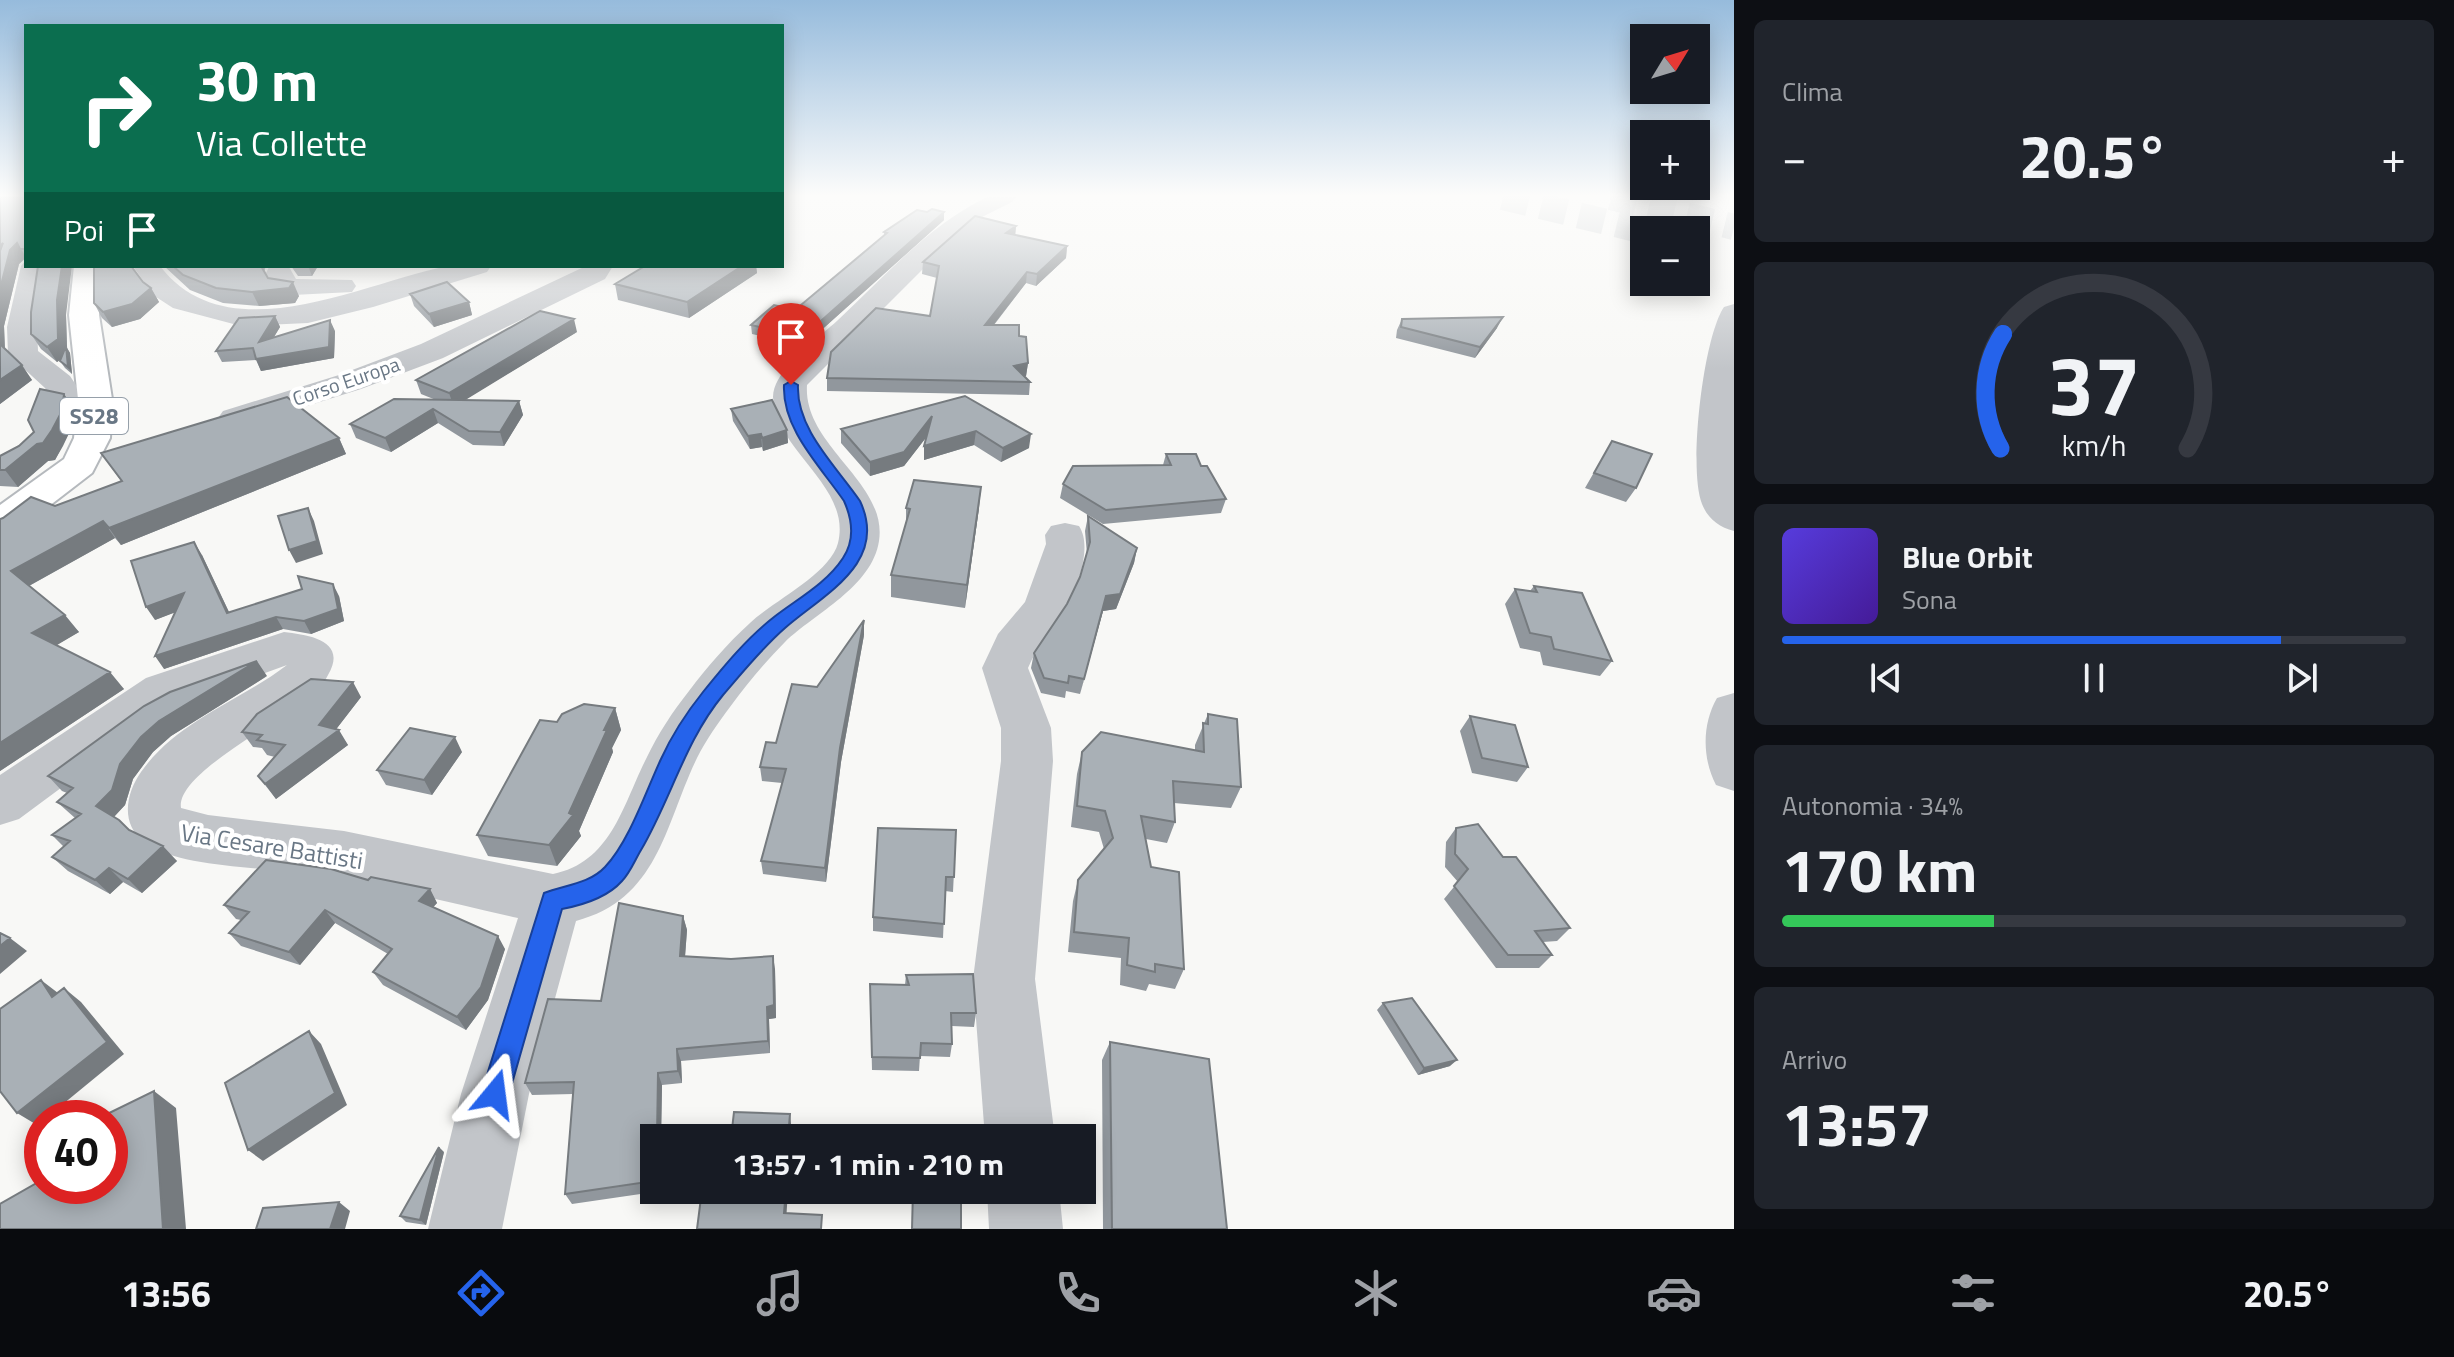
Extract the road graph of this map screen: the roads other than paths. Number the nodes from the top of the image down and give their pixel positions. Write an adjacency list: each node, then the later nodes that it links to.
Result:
1 (923, 254): 20 (street)
2 (34, 268): 10 (street)
3 (87, 268): 10 (main road, SS28)
4 (147, 268): 6 (street)
5 (423, 268): 8 (street)
6 (471, 268)
7 (598, 268): 11 (street, Corso Europa)
8 (279, 273)
9 (1734, 313): 14 (street)
10 (95, 399): 13 (main road, SS28)
11 (208, 426)
12 (118, 454): 13 (street)
13 (79, 465): 15 (main road, SS28)
14 (1734, 519)
15 (0, 524)
16 (1065, 535): 21 (street)
17 (1734, 711): 18 (street)
18 (1734, 770)
19 (0, 803): 20 (street, Via Cesare Battisti)
20 (553, 900): 23 (street)
21 (1019, 1124)
22 (1024, 1204): 24 (street)
23 (465, 1229)
24 (1026, 1229)

